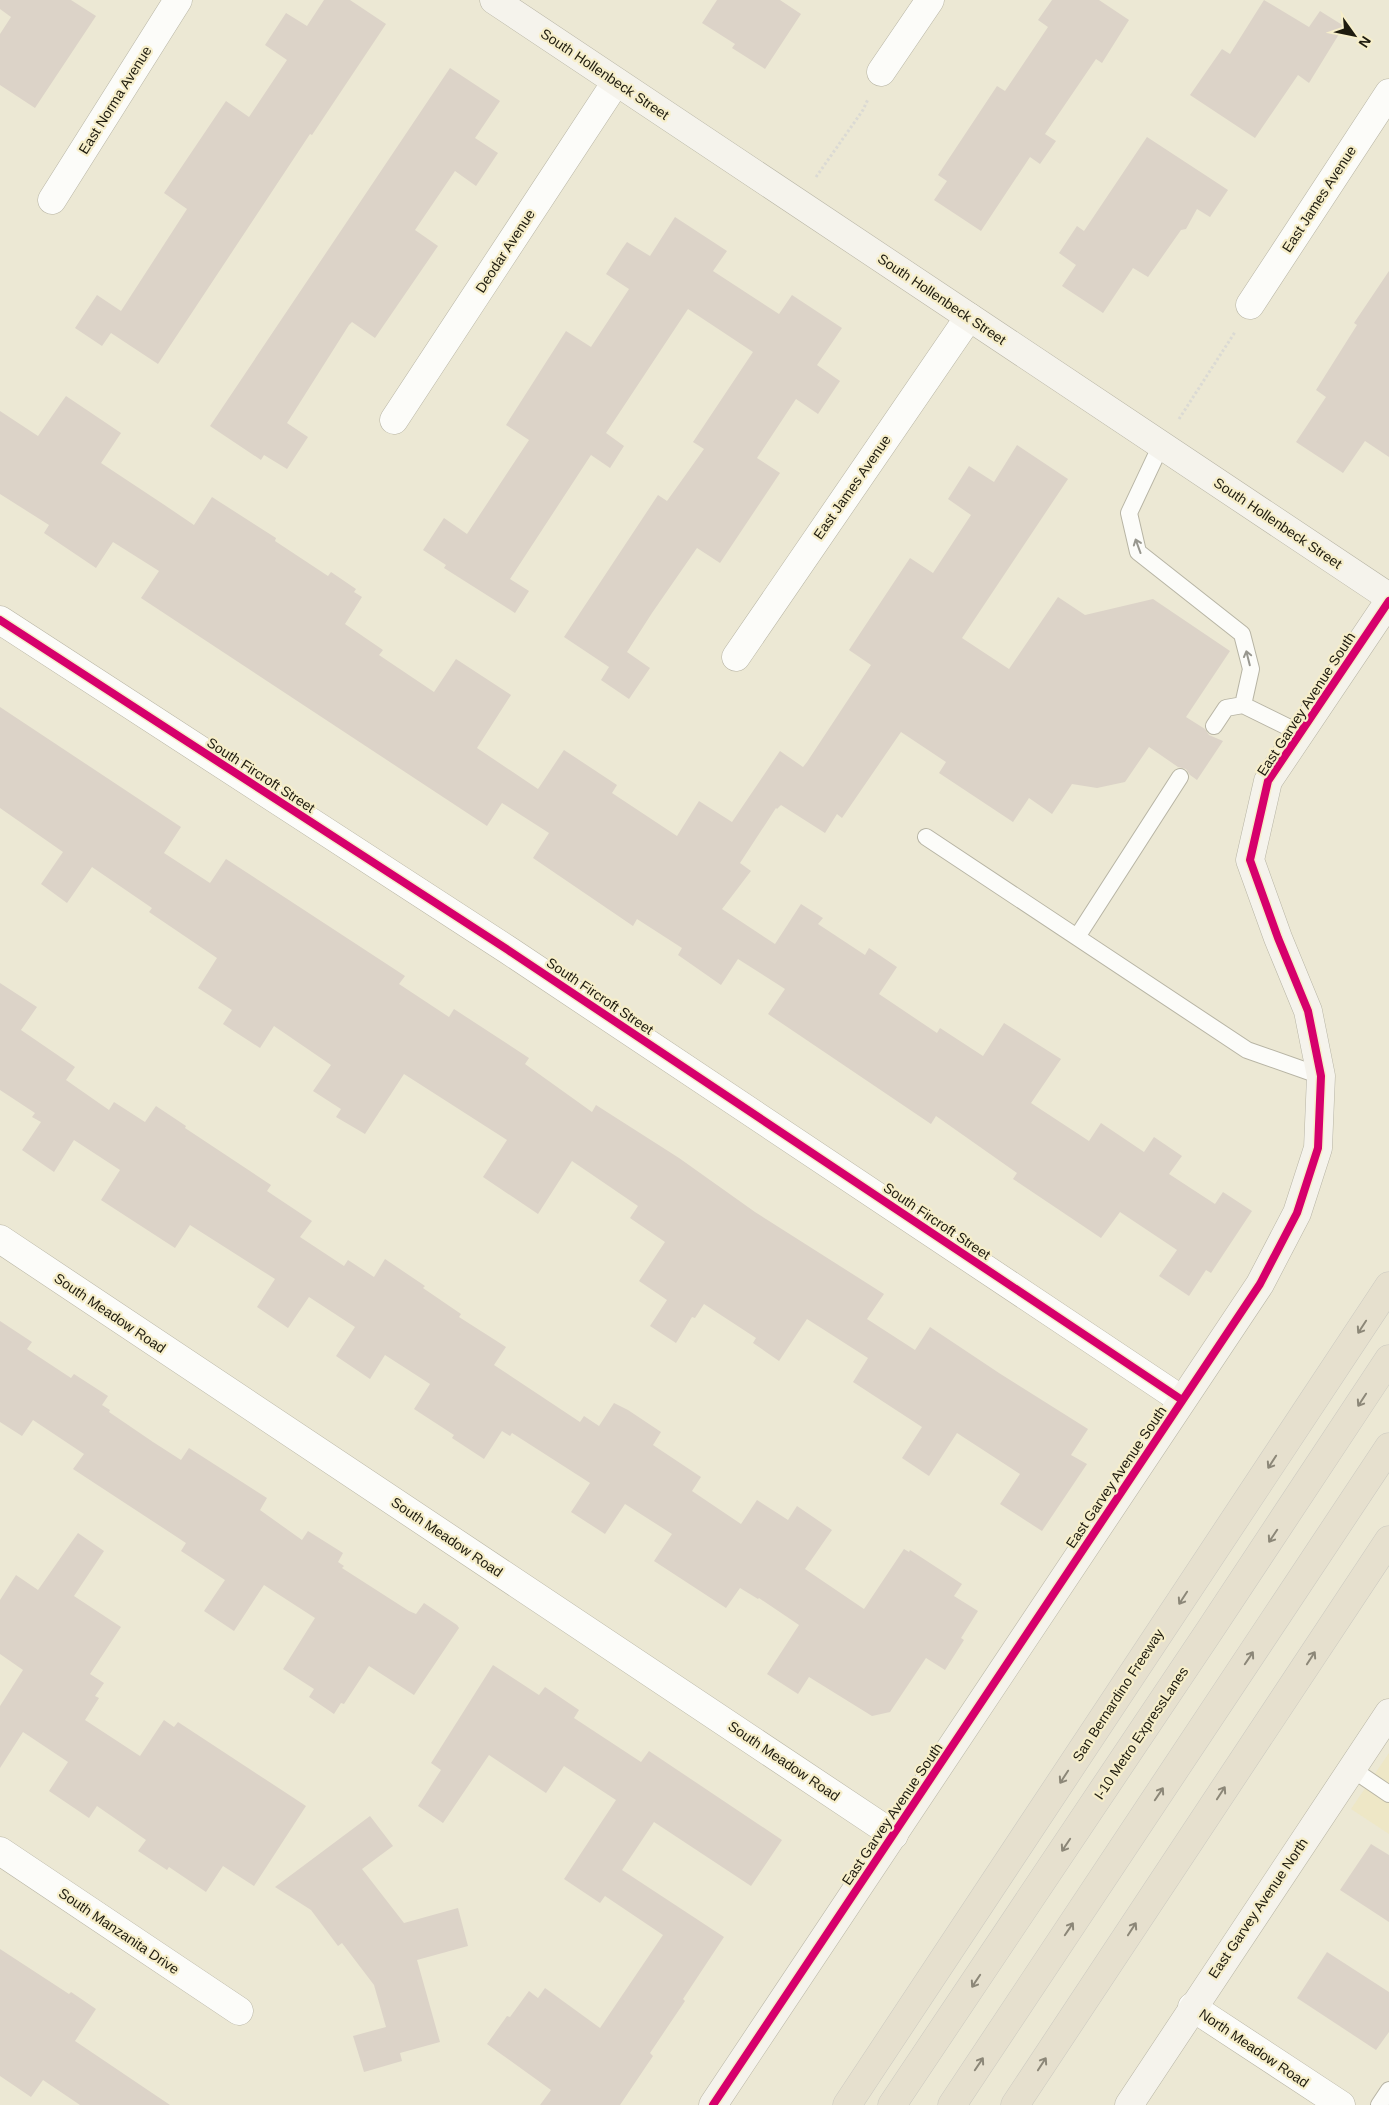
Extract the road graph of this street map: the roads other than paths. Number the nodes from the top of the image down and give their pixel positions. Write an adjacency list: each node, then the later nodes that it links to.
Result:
1 (178, 0): 7 (street, East Norma Avenue)
2 (494, 0): 5 (street, South Hollenbeck Street)
3 (930, 0): 4 (street)
4 (881, 72)
5 (616, 82): 9 (street, South Hollenbeck Street); 10 (street, Deodar Avenue)
6 (1389, 93): 8 (street, East James Avenue)
7 (52, 200)
8 (1250, 305)
9 (969, 317): 11 (street, South Hollenbeck Street); 15 (street, East James Avenue)
10 (394, 420)
11 (1161, 445): 12 (street, South Hollenbeck Street); 16 (lane, one-way to 11)
12 (1389, 597)
13 (1389, 601): 18 (street, East Garvey Avenue South)
14 (0, 620): 26 (street, South Fircroft Street)
15 (736, 657)
16 (1243, 705): 17 (lane); 18 (lane)
17 (1214, 726)
18 (1300, 733): 22 (street, East Garvey Avenue South)
19 (1180, 777): 21 (lane)
20 (926, 837): 21 (lane)
21 (1077, 937): 22 (lane)
22 (1321, 1076): 26 (street, East Garvey Avenue South)
23 (0, 1240): 32 (street, South Meadow Road)
24 (1389, 1286): 38 (highway, San Bernardino Freeway, one-way to 38)
25 (1389, 1359): 39 (highway, I-10 Metro ExpressLanes, one-way to 39)
26 (1182, 1400): 32 (street, East Garvey Avenue South)
27 (1389, 1447): 40 (highway, one-way to 27)
28 (1389, 1540): 41 (highway, one-way to 28)
29 (1389, 1713): 30 (street, East Garvey Avenue North)
30 (1352, 1769): 31 (lane); 34 (street, East Garvey Avenue North)
31 (1389, 1794)
32 (894, 1834): 37 (street, East Garvey Avenue South)
33 (0, 1851): 35 (street, South Manzanita Drive)
34 (1192, 2007): 42 (street, East Garvey Avenue North); 43 (street, North Meadow Road)
35 (239, 2011)
36 (1389, 2090): 44 (lane)
37 (713, 2105)
38 (847, 2105)
39 (892, 2105)
40 (952, 2105)
41 (1015, 2105)
42 (1129, 2105)
43 (1341, 2105)
44 (1379, 2105)

